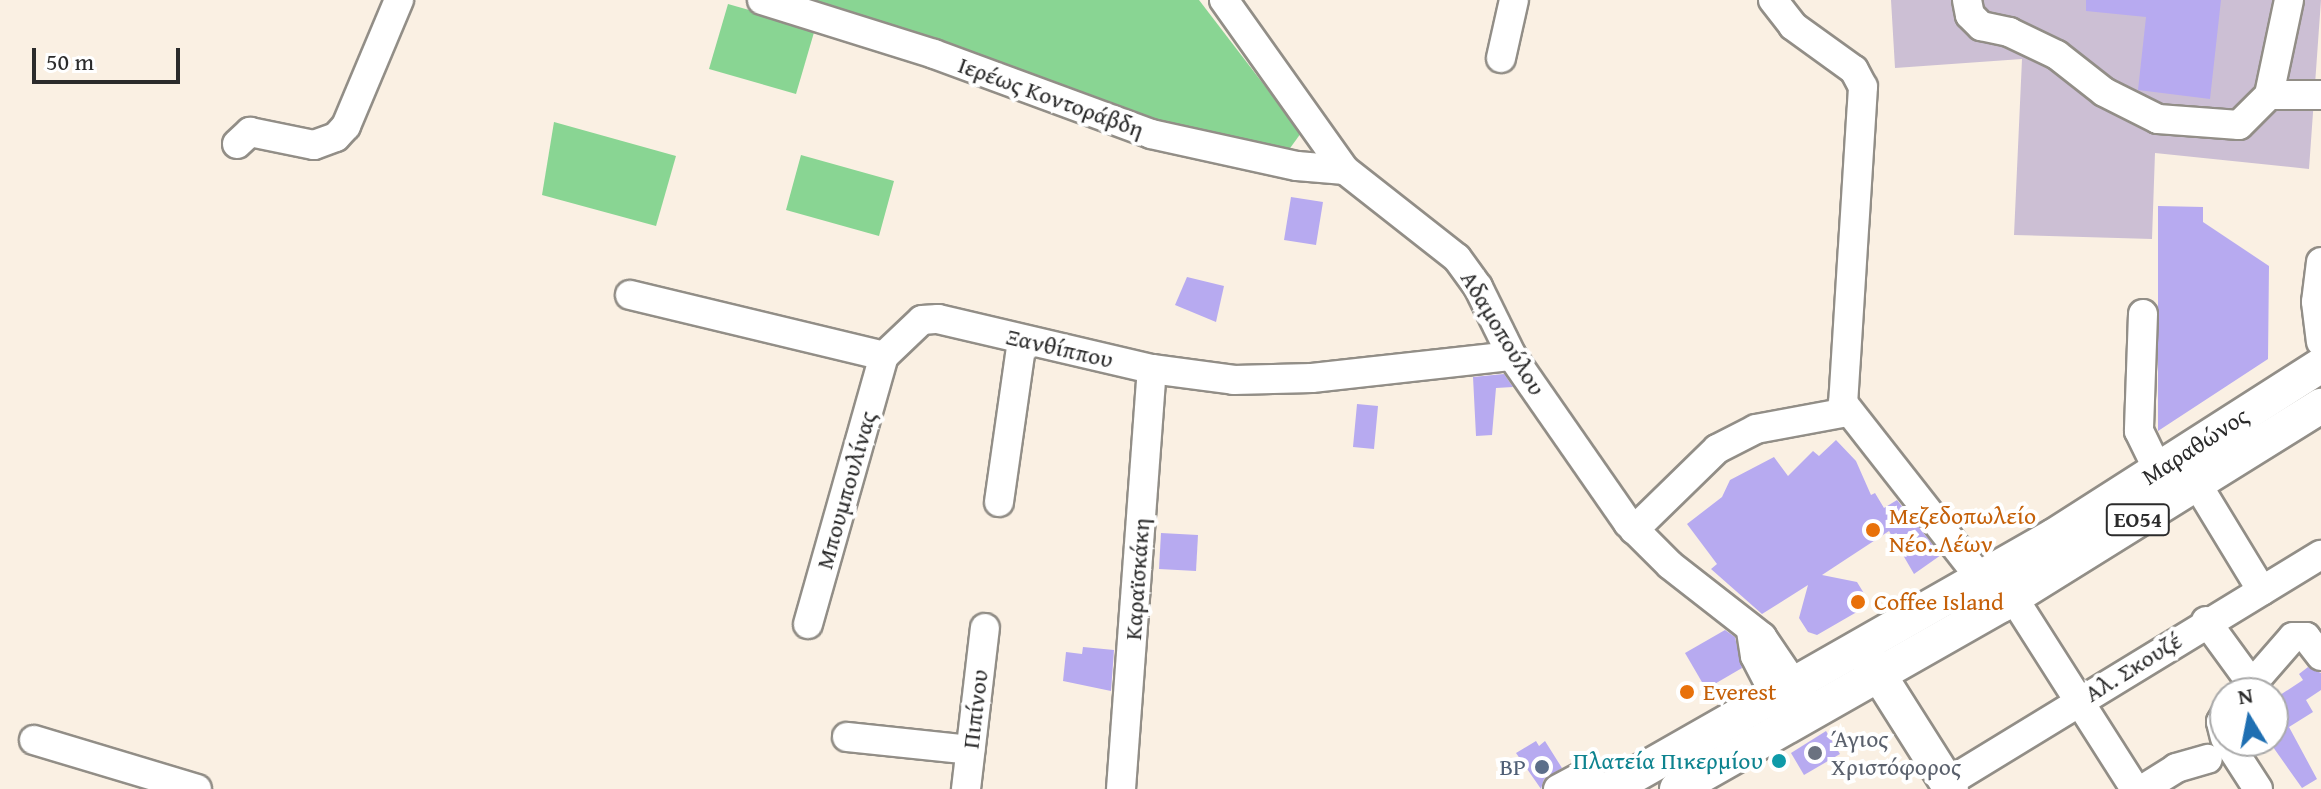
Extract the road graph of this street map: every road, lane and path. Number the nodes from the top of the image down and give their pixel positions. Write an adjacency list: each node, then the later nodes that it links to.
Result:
1 (399, 0): 13 (street)
2 (762, 0): 14 (street, Ιερέως Κοντοράβδη)
3 (1224, 0): 9 (street, Αδαμοπούλου)
4 (1257, 0): 9 (street)
5 (1514, 0): 10 (street)
6 (1773, 0): 25 (street)
7 (1967, 0): 11 (street)
8 (2289, 0): 11 (street)
9 (1247, 31): 14 (street, Αδαμοπούλου)
10 (1501, 58)
11 (2269, 95): 12 (street)
12 (2321, 95)
13 (237, 144)
14 (1345, 170): 21 (street, Αδαμοπούλου)
15 (2321, 262): 19 (street)
16 (630, 295): 20 (street)
17 (2143, 314): 26 (street)
18 (1022, 340): 20 (street, Ξανθίππου); 23 (street, Ξανθίππου); 28 (street)
19 (2321, 342)
20 (884, 356): 34 (street, Μπουμπουλίνας)
21 (1512, 356): 23 (street, Ξανθίππου); 29 (street, Αδαμοπούλου)
22 (2321, 365): 26 (main road, Μαραθώνος / ΕΟ54)
23 (1152, 369): 52 (street, Καραϊσκάκη)
24 (2321, 406): 27 (main road, Μαραθώνος / ΕΟ54)
25 (1848, 412): 29 (street); 31 (street)
26 (2158, 470): 31 (main road, Μαραθώνος / ΕΟ54)
27 (2197, 484): 31 (main road, Μαραθώνος / ΕΟ54); 32 (street)
28 (999, 502)
29 (1634, 530): 41 (street, Αδαμοπούλου)
30 (2316, 568): 32 (street, Αλ. Σκουζέ)
31 (1998, 587): 36 (main road, Μαραθώνος / ΕΟ54); 38 (main road, Μαραθώνος / ΕΟ54); 42 (street)
32 (2262, 591): 33 (street, Αλ. Σκουζέ)
33 (2206, 621): 39 (street); 42 (street, Αλ. Σκουζέ)
34 (808, 624)
35 (985, 628): 46 (street, Πιπίνου)
36 (1860, 646): 38 (main road); 41 (main road, Μαραθώνος / ΕΟ54)
37 (2321, 656): 40 (street)
38 (1879, 675): 43 (main road, Μαραθώνος / ΕΟ54); 49 (main road)
39 (2241, 677)
40 (2258, 677)
41 (1785, 689): 43 (street, Αδαμοπούλου); 54 (main road, Μαραθώνος / ΕΟ54)
42 (2080, 701): 49 (street, Αλ. Σκουζέ); 56 (street)
43 (1802, 719): 55 (main road, Μαραθώνος / ΕΟ54)
44 (847, 737): 46 (street)
45 (34, 740): 50 (street)
46 (970, 750): 51 (street, Πιπίνου)
47 (2209, 752): 57 (street)
48 (2230, 757): 58 (street)
49 (1949, 786)
50 (197, 789)
51 (966, 789)
52 (1121, 789)
53 (1558, 789): 54 (street)
54 (1608, 789)
55 (1677, 789)
56 (2135, 789)
57 (2143, 789)
58 (2258, 789)

